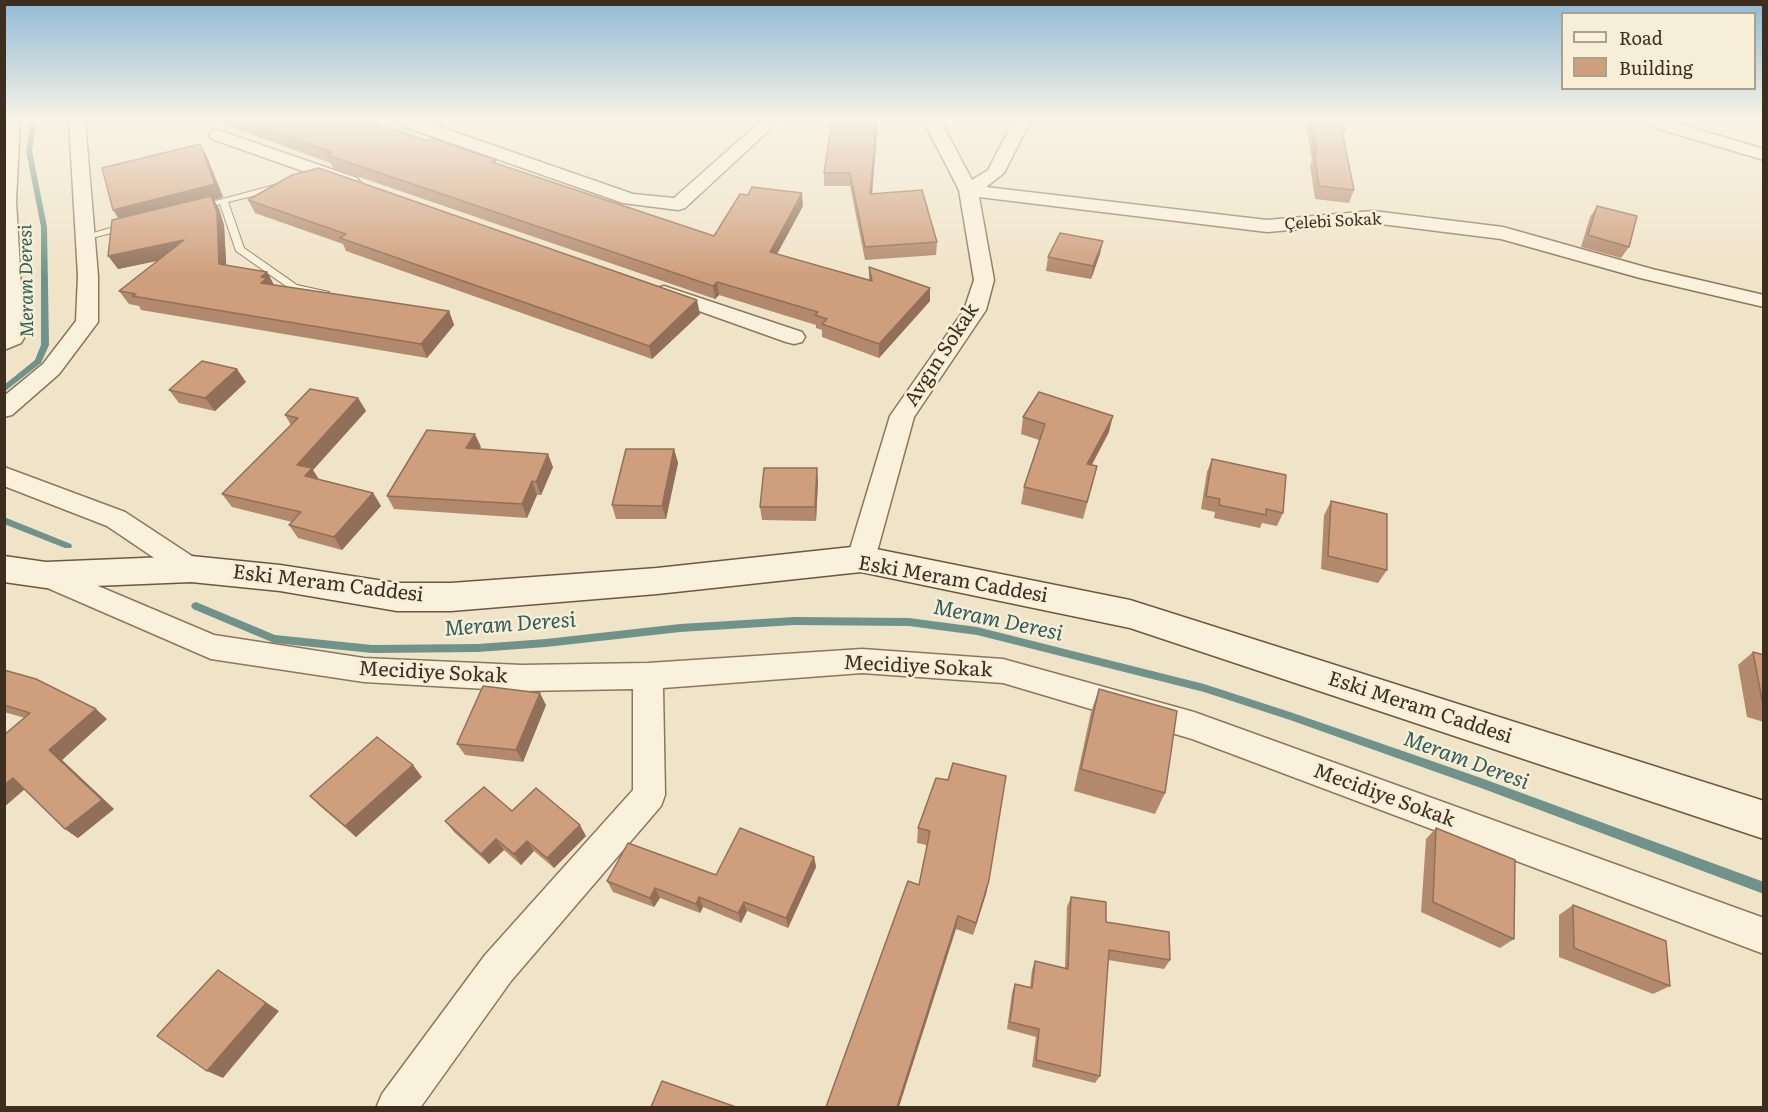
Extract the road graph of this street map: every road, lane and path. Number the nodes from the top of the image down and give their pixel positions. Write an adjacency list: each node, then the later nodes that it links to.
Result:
1 (9, 172): 21 (street)
2 (80, 172): 16 (street)
3 (321, 172): 8 (street)
4 (552, 172): 5 (street)
5 (714, 172)
6 (959, 172): 12 (street, Avgın Sokak)
7 (996, 172): 12 (street)
8 (330, 175): 9 (lane); 11 (street)
9 (309, 180)
10 (288, 185): 13 (lane)
11 (364, 186)
12 (968, 190): 19 (street, Çelebi Sokak); 24 (street, Avgın Sokak)
13 (223, 201): 14 (lane); 18 (lane)
14 (190, 210)
15 (133, 224): 16 (lane)
16 (84, 237): 22 (street)
17 (647, 286): 20 (street)
18 (337, 296)
19 (1764, 301)
20 (794, 337)
21 (4, 343)
22 (4, 409)
23 (4, 476): 25 (street)
24 (861, 559): 25 (street, Eski Meram Caddesi); 29 (street, Eski Meram Caddesi)
25 (191, 568): 27 (street, Eski Meram Caddesi)
26 (4, 569): 27 (street, Eski Meram Caddesi)
27 (46, 575): 28 (street, Mecidiye Sokak)
28 (648, 676): 30 (street, Mecidiye Sokak); 31 (street)
29 (1764, 820)
30 (1764, 936)
31 (396, 1107)

